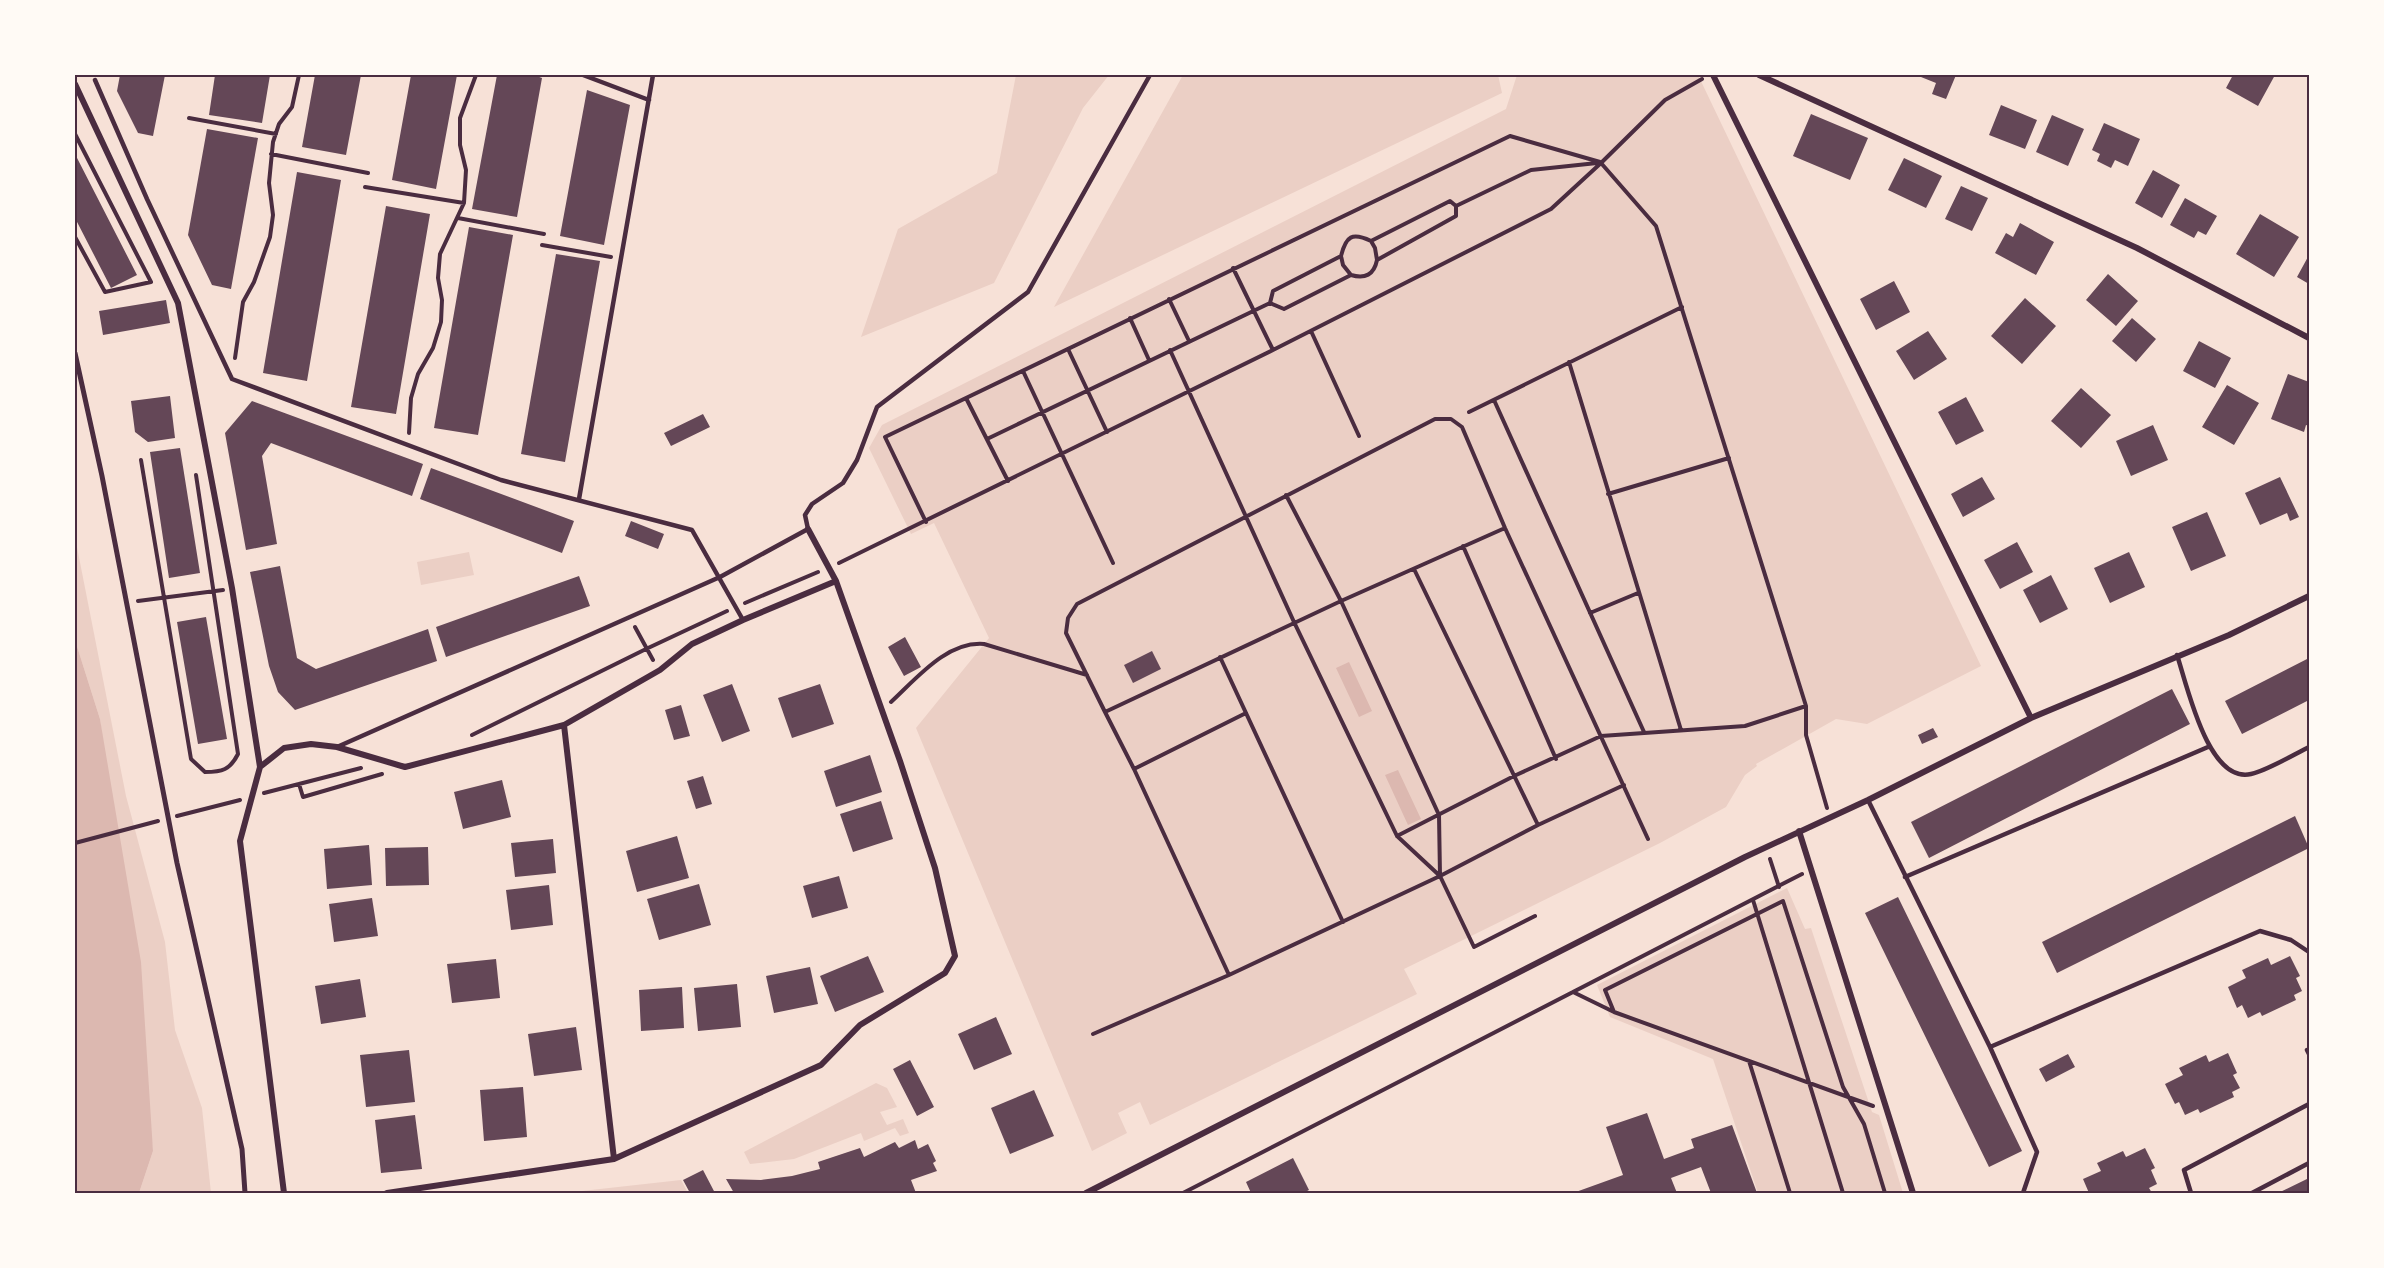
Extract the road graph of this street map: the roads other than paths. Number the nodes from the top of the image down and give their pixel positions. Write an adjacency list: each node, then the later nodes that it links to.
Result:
1 (583, 75): 8 (lane)
2 (653, 75): 8 (lane)
3 (1150, 75): 12 (lane)
4 (1711, 75): 18 (street)
5 (1760, 75): 9 (street)
6 (95, 80): 11 (lane)
7 (75, 84): 23 (street)
8 (649, 100): 11 (lane)
9 (2309, 338)
10 (75, 352): 32 (street)
11 (579, 499): 13 (lane)
12 (808, 529): 13 (lane); 14 (street)
13 (720, 577): 16 (lane); 20 (lane)
14 (836, 581): 16 (street); 30 (street)
15 (2309, 596): 17 (street)
16 (743, 620): 19 (street)
17 (2177, 655): 18 (street); 21 (lane)
18 (2031, 718): 24 (street)
19 (564, 725): 20 (street); 30 (street)
20 (337, 747): 23 (street)
21 (2208, 747): 22 (lane); 26 (lane)
22 (2309, 747)
23 (260, 767): 33 (street)
24 (1868, 800): 25 (street); 26 (lane)
25 (1799, 831): 35 (street); 36 (street)
26 (1905, 878): 28 (lane)
27 (2309, 952): 28 (lane)
28 (1990, 1047): 37 (lane)
29 (2309, 1104): 38 (lane)
30 (614, 1159): 34 (street)
31 (2309, 1163): 39 (lane)
32 (245, 1193)
33 (284, 1193)
34 (387, 1193)
35 (1086, 1193)
36 (1913, 1193)
37 (2023, 1193)
38 (2192, 1193)
39 (2252, 1193)

